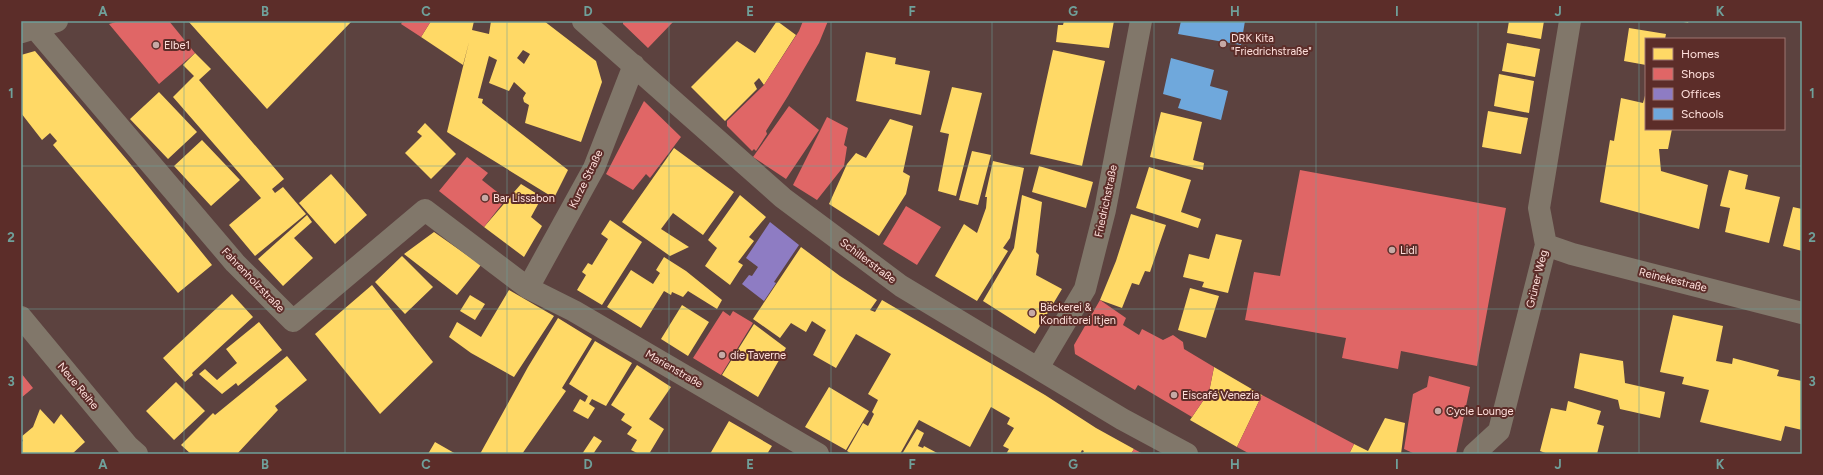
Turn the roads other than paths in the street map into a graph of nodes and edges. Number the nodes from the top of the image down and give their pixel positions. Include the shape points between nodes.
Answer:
1 (57, 21) edge
2 (583, 21) edge
3 (1141, 21) edge
4 (1570, 21) edge
5 (28, 30) edge
6 (634, 65) junction
7 (1546, 245) junction
8 (528, 288) junction
9 (1802, 313) edge
10 (21, 317) edge
11 (1038, 368) junction
12 (137, 454) edge
13 (818, 454) edge
14 (1187, 454) edge
15 (1474, 454) edge

1 - 5 street
2 - 6 street, Schillerstraße
3 - 11 street, Friedrichstraße via 1105,210 1085,288
4 - 7 street, Grüner Weg via 1539,208
5 - 8 street, Fahrenholzstraße via 235,263 293,321 425,210
6 - 8 street, Kurze Straße via 594,168
6 - 11 street, Schillerstraße via 783,198 901,286
7 - 9 street, Reinekestraße via 1572,254
7 - 15 street, Grüner Weg via 1499,431
8 - 13 street, Marienstraße via 574,311
10 - 12 street, Neue Reihe
11 - 14 street, Schillerstraße via 1122,419

